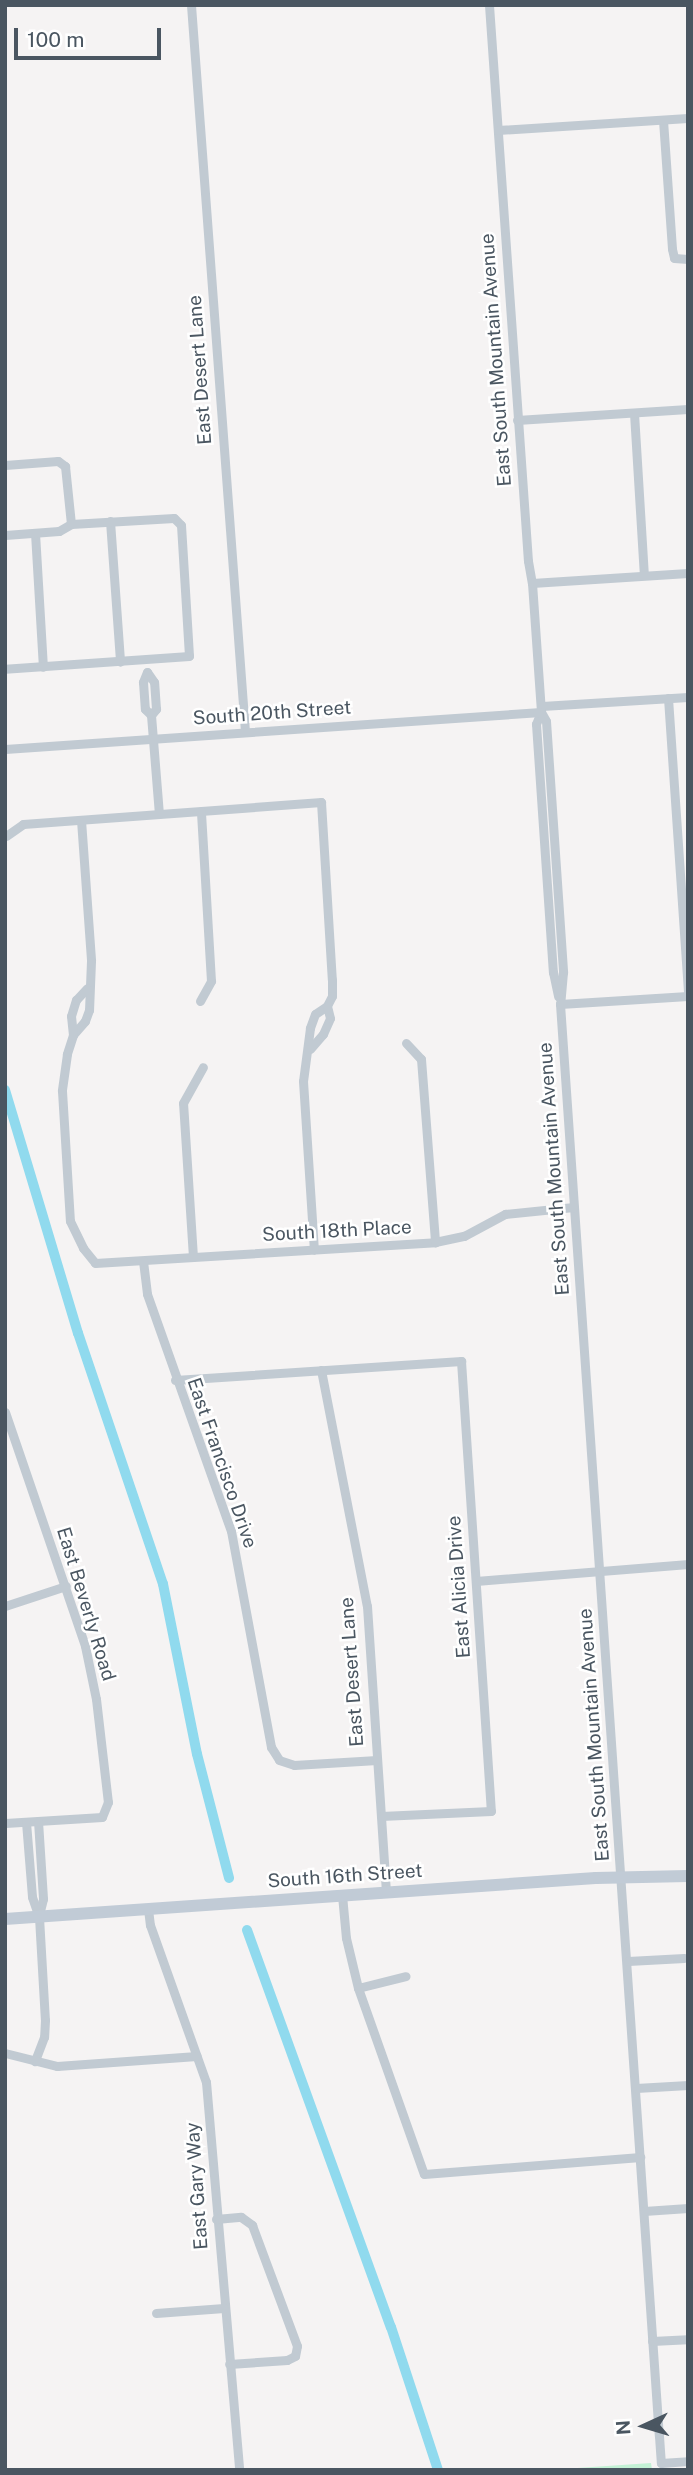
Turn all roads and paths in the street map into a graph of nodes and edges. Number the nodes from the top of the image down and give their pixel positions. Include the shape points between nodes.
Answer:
1 (191, 5) edge
2 (489, 5) edge
3 (688, 118) edge
4 (663, 120) junction
5 (498, 130) junction
6 (688, 259) edge
7 (688, 409) edge
8 (634, 413) junction
9 (517, 420) junction
10 (5, 465) edge
11 (110, 521) junction
12 (71, 524) junction
13 (35, 533) junction
14 (5, 535) edge
15 (688, 573) edge
16 (644, 575) junction
17 (532, 583) junction
18 (146, 660) junction
19 (121, 662) junction
20 (43, 667) junction
21 (5, 669) edge
22 (688, 697) edge
23 (668, 698) junction
24 (542, 709) junction
25 (245, 732) junction
26 (153, 738) junction
27 (5, 749) edge
28 (201, 811) junction
29 (159, 814) junction
30 (81, 820) junction
31 (6, 836) edge
32 (87, 988) junction
33 (688, 995) edge
34 (200, 1001) dead end
35 (560, 1004) junction
36 (327, 1006) junction
37 (73, 1035) junction
38 (406, 1043) dead end
39 (310, 1049) junction
40 (203, 1067) dead end
41 (574, 1207) junction
42 (435, 1242) junction
43 (313, 1250) junction
44 (193, 1257) junction
45 (144, 1261) junction
46 (321, 1370) junction
47 (176, 1380) junction
48 (5, 1412) edge
49 (688, 1564) edge
50 (601, 1572) junction
51 (476, 1581) junction
52 (66, 1586) junction
53 (5, 1606) edge
54 (377, 1760) junction
55 (381, 1816) junction
56 (38, 1821) junction
57 (26, 1822) junction
58 (5, 1823) edge
59 (688, 1876) edge
60 (622, 1878) junction
61 (386, 1891) junction
62 (342, 1895) junction
63 (148, 1909) junction
64 (39, 1917) junction
65 (5, 1919) edge
66 (684, 1958) dead end
67 (628, 1961) junction
68 (406, 1976) dead end
69 (358, 1988) junction
70 (5, 2053) edge
71 (197, 2056) junction
72 (35, 2061) junction
73 (688, 2085) edge
74 (636, 2088) junction
75 (640, 2157) junction
76 (688, 2208) edge
77 (644, 2211) junction
78 (216, 2219) junction
79 (224, 2308) junction
80 (156, 2313) dead end
81 (687, 2339) edge
82 (652, 2341) junction
83 (229, 2364) junction
84 (688, 2461) edge
85 (239, 2470) edge

1 - 25 street, East Desert Lane
2 - 5 street, East South Mountain Avenue
3 - 4 street
4 - 5 street
4 - 6 street via 674,258
5 - 9 street, East South Mountain Avenue
7 - 8 street
8 - 9 street
8 - 16 street
9 - 17 street, East South Mountain Avenue
10 - 12 street via 58,461 65,466
11 - 12 street
11 - 18 street via 174,518 181,525 189,656
11 - 19 street
12 - 13 street via 59,531
13 - 14 street
13 - 20 street
15 - 16 street
16 - 17 street
17 - 24 street, East South Mountain Avenue
18 - 19 street
18 - 26 street via 154,682
19 - 20 street
20 - 21 street
22 - 23 street, South 20th Street
23 - 24 street, South 20th Street
23 - 33 street
24 - 25 street, South 20th Street
24 - 35 street, East South Mountain Avenue via 536,724 553,972
25 - 26 street, South 20th Street
26 - 27 street, South 20th Street
26 - 29 street
28 - 29 street
28 - 34 street via 211,981
28 - 36 street via 321,802 332,980
29 - 30 street
30 - 31 street via 23,824
30 - 32 street via 90,961
32 - 37 street via 76,1000 71,1016
32 - 37 street via 89,1010
33 - 35 street
35 - 41 street, East South Mountain Avenue
36 - 39 street via 330,1018
36 - 39 street via 315,1014
37 - 45 street, South 18th Place via 62,1091 70,1221 95,1264
38 - 42 street via 421,1059
39 - 43 street via 303,1081
40 - 44 street via 183,1103
41 - 42 street, South 18th Place via 505,1214 464,1236
41 - 50 street, East South Mountain Avenue
42 - 43 street, South 18th Place
43 - 44 street, South 18th Place
44 - 45 street, South 18th Place
45 - 47 street, East Francisco Drive via 147,1294
46 - 47 street
46 - 51 street, East Alicia Drive via 461,1361
46 - 54 street, East Desert Lane via 367,1606
47 - 54 street, East Francisco Drive via 230,1531 271,1747 279,1760 295,1765
48 - 52 street, East Beverly Road
49 - 50 street
50 - 51 street
50 - 60 street, East South Mountain Avenue
51 - 55 street, East Alicia Drive via 491,1811
52 - 53 street
52 - 56 street, East Beverly Road via 96,1699 107,1811 102,1817
54 - 55 street, East Desert Lane
55 - 61 street, East Desert Lane
56 - 57 street
56 - 64 street via 43,1899
57 - 58 street
57 - 64 street via 32,1897
59 - 60 main road, South 16th Street
60 - 61 main road, South 16th Street
60 - 67 street, East South Mountain Avenue
61 - 62 main road, South 16th Street
62 - 63 main road, South 16th Street
62 - 69 street
63 - 64 main road, South 16th Street
63 - 71 street, East Gary Way
64 - 65 main road, South 16th Street
64 - 72 street via 45,2020
66 - 67 street
67 - 74 street, East South Mountain Avenue
68 - 69 street
69 - 75 street via 424,2174
70 - 72 street
71 - 72 street via 68,2066
71 - 78 street, East Gary Way via 208,2091
73 - 74 street
74 - 75 street, East South Mountain Avenue
75 - 77 street, East South Mountain Avenue
76 - 77 street
77 - 82 street, East South Mountain Avenue
78 - 79 street, East Gary Way
78 - 83 street via 241,2217 252,2224 297,2346 295,2356
79 - 80 street
79 - 83 street, East Gary Way
81 - 82 street
82 - 84 street, East South Mountain Avenue via 661,2463
83 - 85 street, East Gary Way

